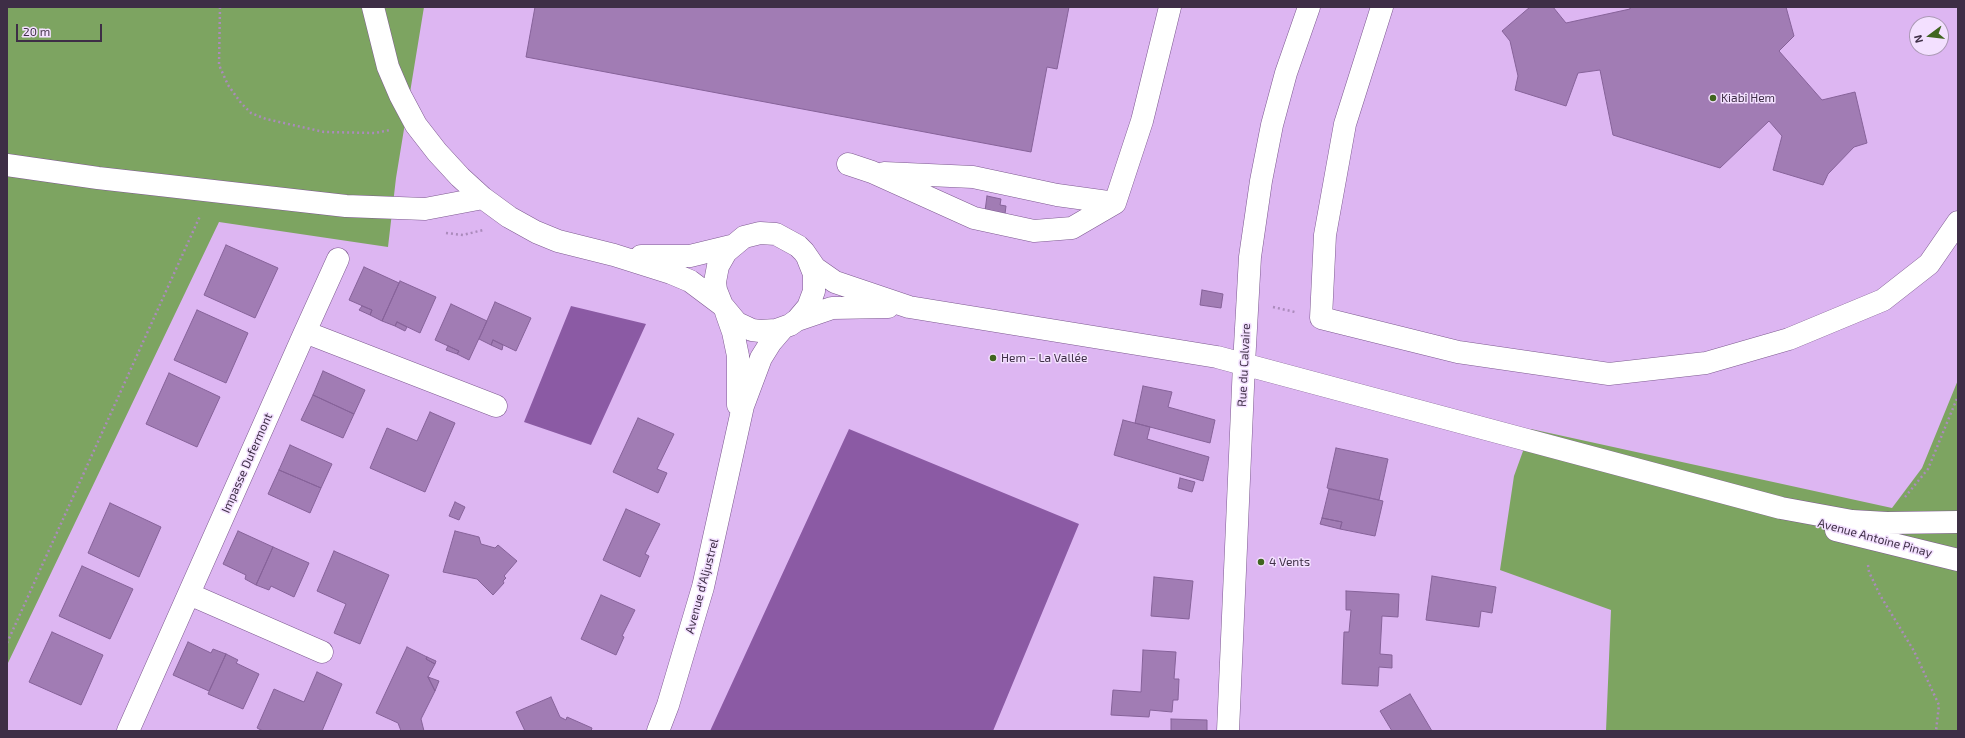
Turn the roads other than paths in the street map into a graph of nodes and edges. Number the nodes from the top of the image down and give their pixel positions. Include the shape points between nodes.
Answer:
1 (373, 7) edge
2 (1170, 7) edge
3 (1309, 7) edge
4 (1382, 7) edge
5 (848, 164) dead end
6 (7, 165) edge
7 (872, 172) junction
8 (483, 198) junction
9 (1114, 203) junction
10 (1958, 222) edge
11 (731, 246) junction
12 (614, 255) junction
13 (338, 259) dead end
14 (808, 259) junction
15 (909, 307) junction
16 (724, 309) junction
17 (790, 324) junction
18 (305, 332) junction
19 (1244, 364) junction
20 (496, 406) dead end
21 (735, 438) junction
22 (1781, 508) junction
23 (1958, 522) edge
24 (1958, 560) edge
25 (189, 594) junction
26 (322, 652) dead end
27 (128, 731) edge
28 (658, 731) edge
29 (1228, 731) edge

1 - 8 street via 388,67 416,125 460,177
2 - 9 street via 1142,121
3 - 19 street, Rue du Calvaire via 1286,73 1260,181 1250,257
4 - 10 street via 1346,124 1324,235 1321,318 1458,352 1609,374 1706,363 1789,339 1883,300 1928,264
5 - 7 street
6 - 8 street via 346,206 425,209
7 - 9 street via 973,177 1057,195
7 - 9 street via 974,218 1034,231 1072,228
8 - 12 street via 516,221 558,241
11 - 12 street via 690,256
11 - 14 street via 752,234 776,234 798,246
11 - 16 street via 721,259 716,274 716,290
12 - 16 street via 690,281
13 - 18 street, Impasse Dufermont
14 - 15 street via 815,268 835,282
14 - 17 street via 814,274 814,291 808,307
15 - 17 street via 832,308
15 - 19 street via 1160,347
16 - 17 street via 737,323 752,330 768,331
16 - 21 street, Avenue d'Aljustrel via 733,332 738,356 739,402
17 - 21 street, Avenue d'Aljustrel via 761,358 743,406
18 - 20 street
18 - 25 street, Impasse Dufermont
19 - 22 street
19 - 29 street, Rue du Calvaire
21 - 28 street, Avenue d'Aljustrel via 703,587 668,706
22 - 23 street, Avenue Antoine Pinay via 1852,521
22 - 24 street, Avenue Antoine Pinay via 1847,533
25 - 26 street
25 - 27 street, Impasse Dufermont

